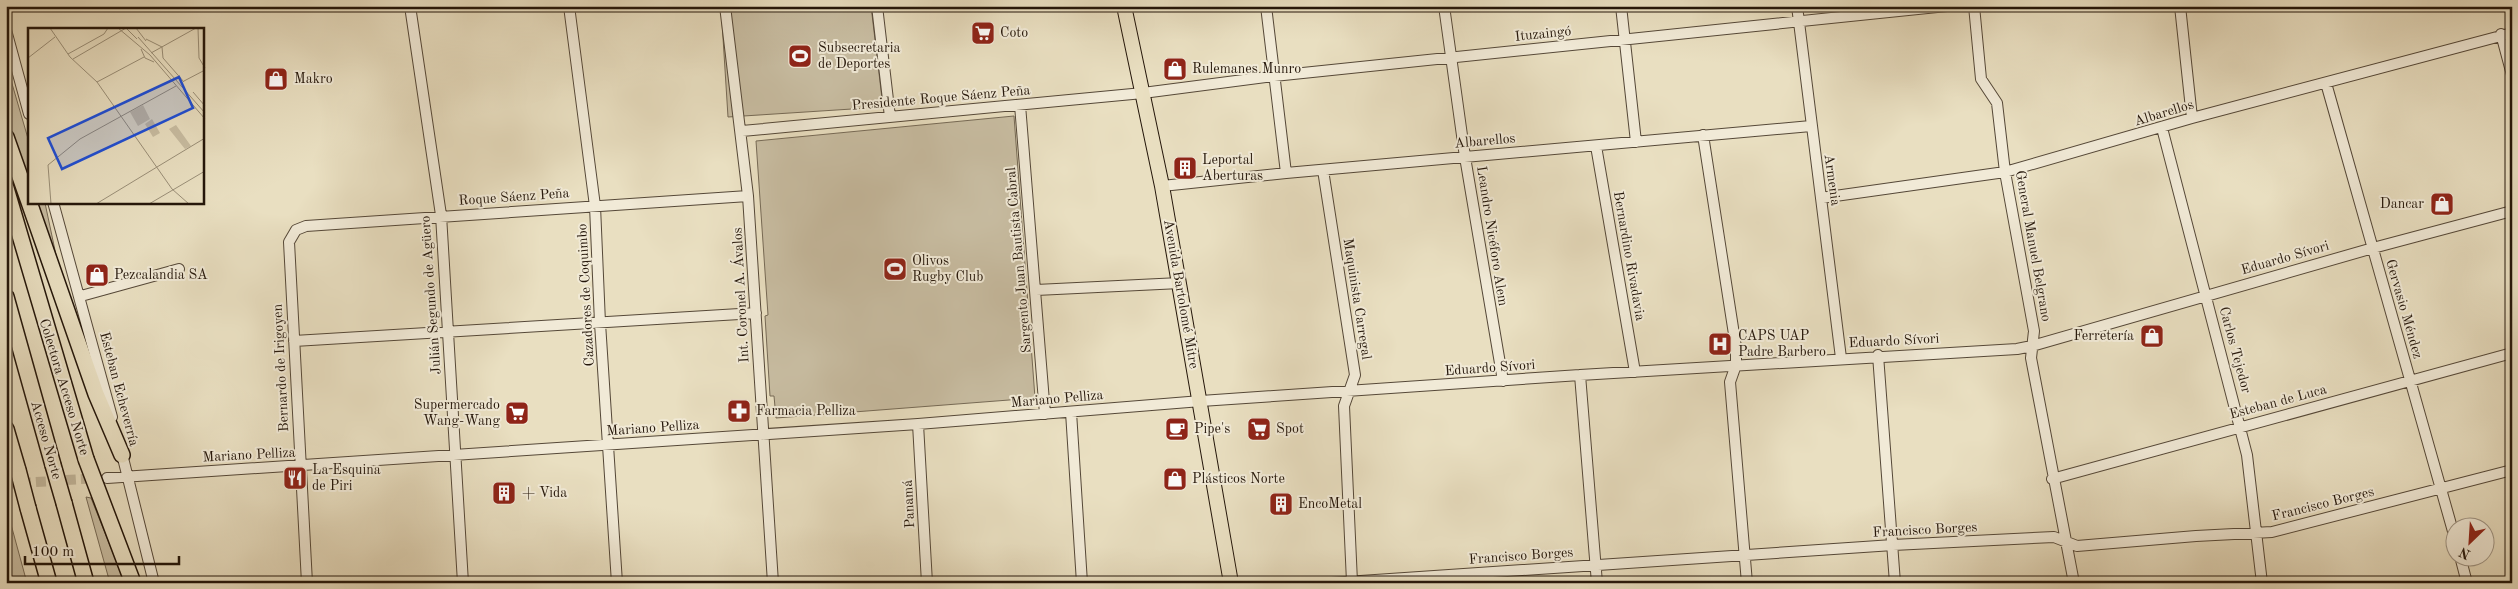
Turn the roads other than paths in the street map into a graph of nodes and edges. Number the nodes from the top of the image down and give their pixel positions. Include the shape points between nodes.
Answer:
1 (410, 6) edge
2 (569, 6) edge
3 (725, 6) edge
4 (877, 6) edge
5 (1124, 6) edge
6 (1266, 6) edge
7 (1444, 6) edge
8 (1621, 6) edge
9 (1797, 6) edge
10 (1947, 6) edge
11 (1974, 6) edge
12 (2180, 6) edge
13 (1799, 23) junction
14 (6, 30) edge
15 (2506, 34) edge
16 (1626, 39) junction
17 (1451, 58) junction
18 (2512, 75) edge
19 (1274, 76) junction
20 (2326, 83) junction
21 (1143, 92) junction
22 (1020, 105) junction
23 (28, 110) edge
24 (890, 117) junction
25 (2192, 118) junction
26 (1811, 126) junction
27 (2162, 128) junction
28 (742, 131) junction
29 (1703, 135) junction
30 (6, 137) edge
31 (1636, 142) junction
32 (1596, 146) junction
33 (1465, 157) junction
34 (1322, 170) junction
35 (2005, 172) junction
36 (1286, 173) junction
37 (1162, 186) junction
38 (6, 188) edge
39 (748, 196) junction
40 (1821, 198) junction
41 (28, 199) edge
42 (30, 204) edge
43 (54, 204) edge
44 (595, 206) junction
45 (2512, 211) edge
46 (441, 215) junction
47 (289, 242) joint
48 (2372, 248) junction
49 (179, 269) dead end
50 (1180, 283) junction
51 (1036, 290) junction
52 (2206, 295) junction
53 (80, 296) junction
54 (6, 297) edge
55 (756, 313) junction
56 (600, 323) junction
57 (448, 332) junction
58 (294, 341) junction
59 (2032, 346) junction
60 (2512, 353) edge
61 (1878, 355) junction
62 (1841, 358) junction
63 (1736, 365) junction
64 (1635, 372) junction
65 (1580, 375) junction
66 (1503, 381) junction
67 (2410, 382) junction
68 (1350, 392) junction
69 (1201, 401) junction
70 (1071, 412) junction
71 (1045, 414) junction
72 (918, 424) junction
73 (2241, 426) junction
74 (6, 429) edge
75 (763, 435) junction
76 (609, 444) junction
77 (454, 454) junction
78 (122, 456) junction
79 (299, 466) junction
80 (2512, 470) edge
81 (128, 476) junction
82 (107, 478) tunnel mouth
83 (2052, 479) junction
84 (2441, 489) junction
85 (2449, 516) edge
86 (2257, 533) junction
87 (2064, 541) junction
88 (1893, 545) junction
89 (1745, 555) junction
90 (1596, 565) junction
91 (2463, 566) edge
92 (1352, 582) edge
93 (49, 583) edge
94 (86, 583) edge
95 (133, 583) edge
96 (154, 583) edge
97 (307, 583) edge
98 (463, 583) edge
99 (617, 583) edge
100 (773, 583) edge
101 (927, 583) edge
102 (1082, 583) edge
103 (1231, 583) edge
104 (1331, 583) edge
105 (1597, 583) edge
106 (1747, 583) edge
107 (1895, 583) edge
108 (2074, 583) edge
109 (2262, 583) edge
110 (2467, 583) edge

1 - 46 street, Julián Segundo de Agüero
2 - 44 street, Cazadores de Coquimbo
3 - 28 street, Int. Coronel A. Ávalos
4 - 24 street
5 - 21 main road, Avenida Bartolomé Mitre
6 - 19 street
7 - 17 street, Leandro Nicéforo Alem
8 - 16 street
9 - 13 street, Armenia
10 - 13 street, Ituzaingó
11 - 35 street, General Manuel Belgrano via 1981,79 1997,102
12 - 25 street
13 - 16 street, Ituzaingó
13 - 26 street, Armenia
14 - 23 street
15 - 18 street
15 - 20 street, Albarellos
16 - 17 street, Ituzaingó
16 - 31 street
17 - 19 street, Ituzaingó
17 - 33 street, Leandro Nicéforo Alem
19 - 21 street, Ituzaingó
19 - 36 street
20 - 25 street, Albarellos
20 - 48 street, Gervasio Méndez
21 - 22 street, Presidente Roque Sáenz Peña
21 - 37 main road, Avenida Bartolomé Mitre
22 - 24 street, Presidente Roque Sáenz Peña
22 - 51 street, Sargento Juan Bautista Cabral
24 - 28 street, Presidente Roque Sáenz Peña
25 - 27 street, Albarellos
26 - 29 street, Albarellos
26 - 40 street, Armenia
27 - 35 street, Albarellos
27 - 52 street, Carlos Tejedor
28 - 39 street, Int. Coronel A. Ávalos
29 - 31 street, Albarellos
29 - 63 street via 1736,347
30 - 41 highway
31 - 32 street, Albarellos
32 - 33 street, Albarellos
32 - 64 street, Bernardino Rivadavia
33 - 34 street, Albarellos
33 - 66 street, Leandro Nicéforo Alem
34 - 36 street, Albarellos
34 - 68 street, Maquinista Carregal via 1356,375
35 - 40 street, Albarellos
35 - 59 street, General Manuel Belgrano via 2034,331
36 - 37 street, Albarellos
37 - 50 main road, Avenida Bartolomé Mitre
38 - 95 highway, Colectora Acceso Norte, bridge via 86,458
39 - 44 street, Roque Sáenz Peña
39 - 55 street, Int. Coronel A. Ávalos
40 - 62 street, Armenia
42 - 78 highway via 96,394
43 - 53 street, Esteban Echeverría
44 - 46 street, Roque Sáenz Peña
44 - 56 street, Cazadores de Coquimbo
45 - 48 street, Eduardo Sívori
46 - 47 street, Roque Sáenz Peña via 306,226 296,230
46 - 57 street, Julián Segundo de Agüero
47 - 58 street, Bernardo de Irigoyen
48 - 52 street, Eduardo Sívori
48 - 67 street, Gervasio Méndez
49 - 53 street
50 - 51 street
50 - 69 main road, Avenida Bartolomé Mitre
51 - 71 street, Sargento Juan Bautista Cabral
52 - 59 street, Eduardo Sívori
52 - 73 street, Carlos Tejedor
53 - 78 street, Esteban Echeverría
54 - 94 highway, Acceso Norte, bridge
55 - 56 street
55 - 75 street, Int. Coronel A. Ávalos
56 - 57 street
56 - 76 street, Cazadores de Coquimbo
57 - 58 street
57 - 77 street, Julián Segundo de Agüero
58 - 79 street, Bernardo de Irigoyen
59 - 61 street, Eduardo Sívori
59 - 83 street, General Manuel Belgrano via 2030,358
60 - 67 street, Esteban de Luca
61 - 62 street, Eduardo Sívori
61 - 88 street
62 - 63 street, Eduardo Sívori
63 - 64 street, Eduardo Sívori
63 - 89 street via 1730,382
64 - 65 street, Eduardo Sívori
65 - 66 street, Eduardo Sívori
65 - 90 street
66 - 68 street, Eduardo Sívori
67 - 73 street, Esteban de Luca
67 - 84 street, Gervasio Méndez
68 - 69 street, Eduardo Sívori
68 - 92 street, Maquinista Carregal via 1344,406
69 - 70 street, Mariano Pelliza
69 - 103 main road, Avenida Bartolomé Mitre
70 - 71 street, Mariano Pelliza
70 - 102 street
71 - 72 street, Mariano Pelliza
72 - 75 street, Mariano Pelliza
72 - 101 street, Panamá
73 - 83 street, Esteban de Luca
73 - 86 street, Carlos Tejedor
74 - 93 highway, bridge
75 - 76 street, Mariano Pelliza
75 - 100 street, Int. Coronel A. Ávalos
76 - 77 street, Mariano Pelliza
76 - 99 street, Cazadores de Coquimbo
77 - 79 street, Mariano Pelliza
77 - 98 street, Julián Segundo de Agüero
78 - 81 street, Esteban Echeverría
79 - 81 street, Mariano Pelliza
79 - 97 street, Bernardo de Irigoyen
80 - 84 street, Francisco Borges
81 - 82 street, Mariano Pelliza
81 - 96 street, Esteban Echeverría
83 - 87 street, General Manuel Belgrano
84 - 85 street, Gervasio Méndez
84 - 86 street, Francisco Borges via 2272,532
86 - 87 street, Francisco Borges via 2077,546
86 - 109 street, Carlos Tejedor
87 - 88 street, Francisco Borges via 2054,537
87 - 108 street, General Manuel Belgrano
88 - 89 street, Francisco Borges
88 - 107 street
89 - 90 street, Francisco Borges
89 - 106 street
90 - 92 street, Francisco Borges
90 - 105 street
91 - 110 street
92 - 104 street, Francisco Borges

